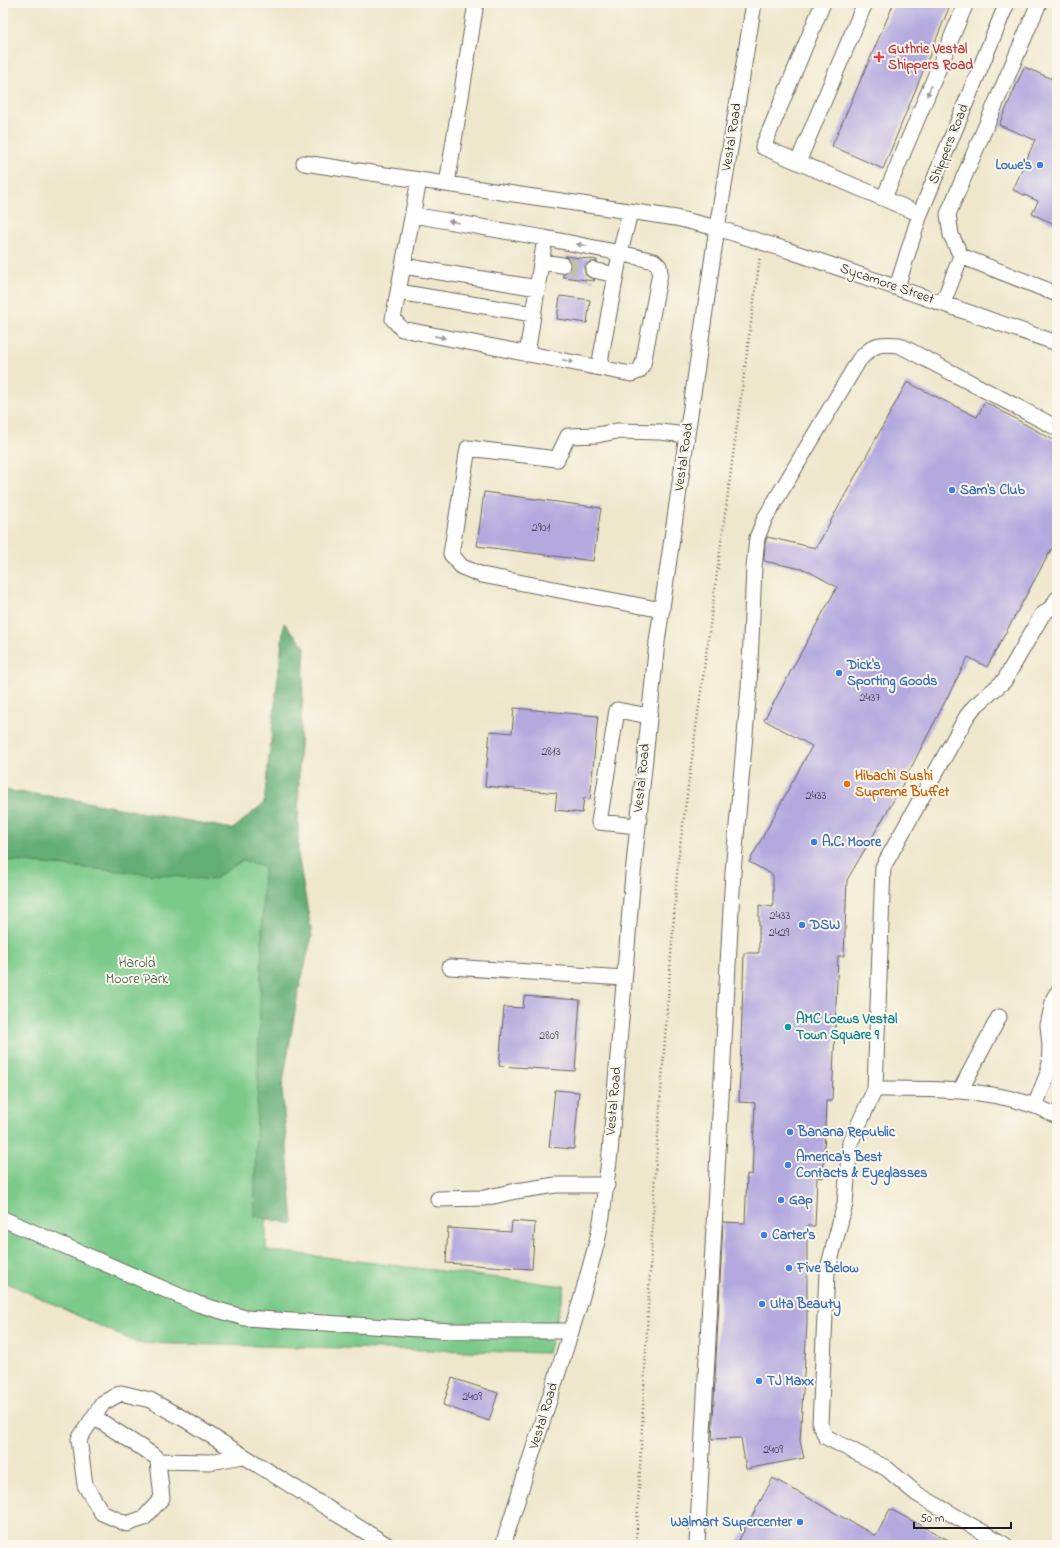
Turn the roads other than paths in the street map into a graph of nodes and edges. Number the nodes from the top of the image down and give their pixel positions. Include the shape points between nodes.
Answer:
1 (476, 3) edge
2 (754, 3) edge
3 (823, 3) edge
4 (865, 3) edge
5 (966, 3) edge
6 (1007, 3) edge
7 (1039, 3) edge
8 (798, 162) junction
9 (304, 163) dead end
10 (419, 180) junction
11 (447, 184) junction
12 (884, 198) junction
13 (630, 212) junction
14 (920, 214) junction
15 (412, 215) junction
16 (717, 228) junction
17 (546, 238) junction
18 (620, 254) junction
19 (961, 256) junction
20 (542, 262) junction
21 (562, 265) tunnel mouth
22 (403, 266) junction
23 (593, 270) tunnel mouth
24 (616, 275) junction
25 (897, 287) junction
26 (538, 288) junction
27 (398, 292) junction
28 (1057, 294) edge
29 (943, 303) junction
30 (533, 314) junction
31 (1057, 343) edge
32 (527, 354) junction
33 (599, 367) junction
34 (1057, 428) edge
35 (687, 435) junction
36 (1057, 599) edge
37 (662, 610) junction
38 (649, 716) junction
39 (637, 826) junction
40 (450, 967) dead end
41 (624, 978) junction
42 (1056, 1002) edge
43 (999, 1017) dead end
44 (1050, 1046) junction
45 (1057, 1067) edge
46 (875, 1089) junction
47 (960, 1091) junction
48 (1035, 1106) junction
49 (1057, 1116) edge
50 (607, 1186) junction
51 (438, 1199) dead end
52 (3, 1219) edge
53 (571, 1331) junction
54 (94, 1417) junction
55 (243, 1456) junction
56 (158, 1461) junction
57 (382, 1544) edge
58 (503, 1545) edge
59 (697, 1545) edge
60 (1005, 1545) edge

1 - 11 street
2 - 16 street, Vestal Road
3 - 8 street via 763,147
4 - 8 street
5 -> 12 street
6 - 14 street, Shippers Road
7 - 19 street via 948,214 951,235
8 - 12 street
9 - 10 street, Sycamore Street
10 - 11 street, Sycamore Street
10 - 15 street
11 - 13 street, Sycamore Street
12 - 14 street
13 - 16 street, Sycamore Street via 676,218
13 - 18 street
14 - 25 street, Shippers Road
17 -> 15 street
15 - 22 street
16 - 25 street, Sycamore Street
16 - 35 street, Vestal Road
18 -> 17 street
17 - 20 street
18 - 24 street
18 - 33 street via 654,261 659,266 643,364 638,371 631,374
19 - 28 street
19 - 29 street
20 - 21 street
20 - 26 street
22 - 26 street
22 - 27 street
23 - 24 street
24 - 33 street
25 - 29 street, Sycamore Street
26 - 30 street
27 - 30 street
27 -> 32 street via 393,318 402,329
29 - 31 street, Sycamore Street
30 - 32 street
32 -> 33 street
34 - 59 street via 899,345 882,343 869,348 859,360 765,518 757,538 749,688 732,872
35 - 37 street, Vestal Road
35 - 37 street via 617,431 568,436 558,460 468,448 451,554 462,567 482,575
36 - 46 street via 1042,615 1004,681 967,716 884,867
37 - 38 street, Vestal Road
38 - 39 street, Vestal Road
38 - 39 street via 617,710 599,822
39 - 41 street, Vestal Road
40 - 41 street
41 - 50 street, Vestal Road
42 - 44 street via 1048,1025
43 - 47 street
44 - 45 street
44 - 48 street via 1049,1070
46 - 47 street
46 - 60 street via 850,1143 845,1204 827,1272 820,1424 826,1437 886,1468 917,1494
47 - 48 street
48 - 49 street
50 - 51 street via 556,1185 484,1198
50 - 53 street, Vestal Road via 597,1242
52 - 53 street via 198,1304 245,1318 451,1331
53 - 58 street, Vestal Road
54 - 55 street via 103,1403 121,1393 150,1400 184,1418
54 - 56 street via 156,1457
54 - 56 street via 79,1439 85,1485 102,1513 127,1524 144,1518 162,1498
55 - 56 street via 210,1462
55 - 57 street

